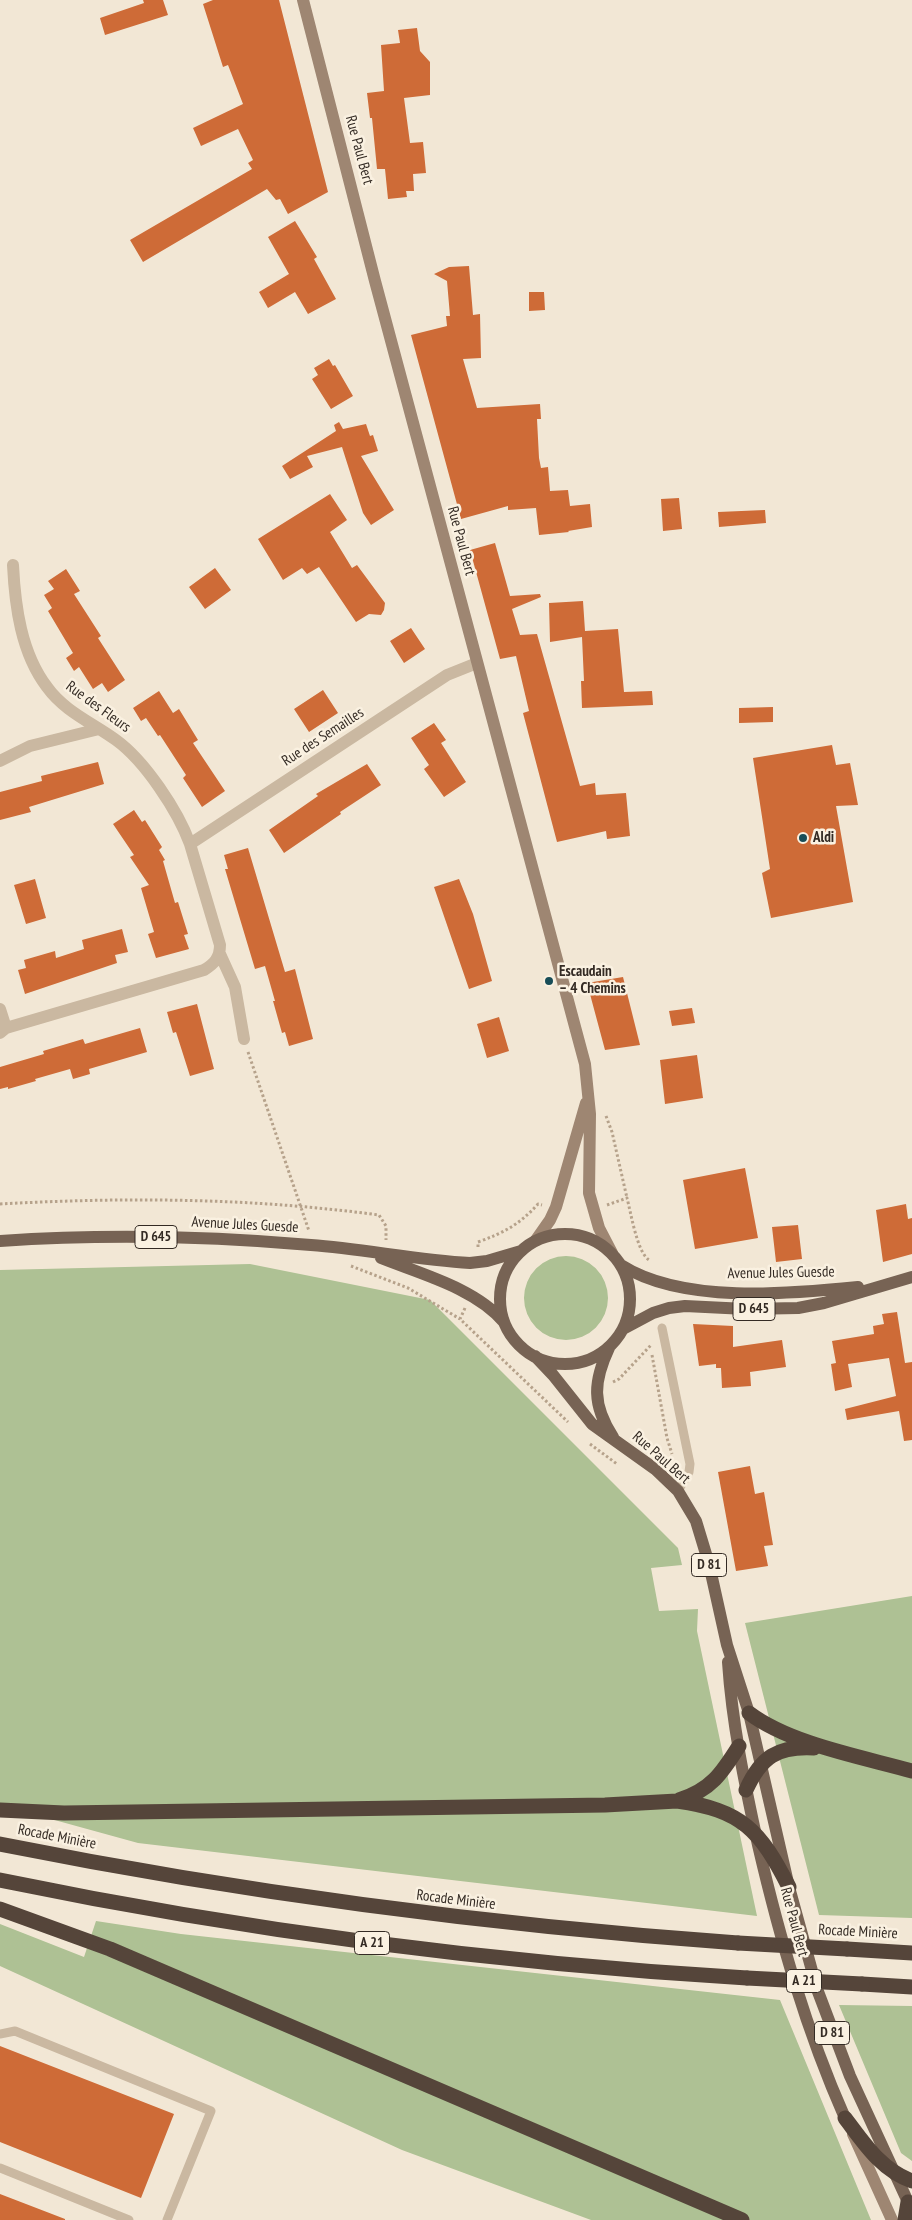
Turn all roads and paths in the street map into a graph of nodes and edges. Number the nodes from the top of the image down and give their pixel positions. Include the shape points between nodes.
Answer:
1 (303, 0) edge
2 (13, 564) dead end
3 (477, 664) junction
4 (98, 729) junction
5 (0, 761) edge
6 (190, 844) junction
7 (220, 954) junction
8 (0, 1009) edge
9 (3, 1031) edge
10 (244, 1040) joint
11 (589, 1090) junction
12 (605, 1114) dead end
13 (627, 1198) junction
14 (0, 1204) edge
15 (301, 1207) junction
16 (556, 1207) junction
17 (593, 1210) junction
18 (386, 1240) dead end
19 (536, 1240) junction
20 (0, 1241) edge
21 (313, 1245) junction
22 (521, 1251) junction
23 (367, 1252) junction
24 (612, 1253) junction
25 (478, 1262) junction
26 (347, 1264) dead end
27 (621, 1265) junction
28 (912, 1277) edge
29 (660, 1282) junction
30 (886, 1284) junction
31 (473, 1296) junction
32 (460, 1320) junction
33 (505, 1323) junction
34 (662, 1328) dead end
35 (623, 1329) junction
36 (609, 1347) junction
37 (535, 1356) junction
38 (596, 1389) junction
39 (566, 1393) junction
40 (615, 1439) junction
41 (675, 1460) dead end
42 (678, 1491) junction
43 (727, 1645) junction
44 (749, 1713) junction
45 (739, 1746) junction
46 (830, 1748) junction
47 (761, 1765) junction
48 (912, 1770) edge
49 (746, 1790) junction
50 (677, 1801) junction
51 (0, 1810) edge
52 (756, 1833) junction
53 (0, 1844) edge
54 (0, 1880) edge
55 (789, 1887) junction
56 (0, 1909) edge
57 (912, 1953) edge
58 (912, 1987) edge
59 (0, 2034) edge
60 (845, 2118) junction
61 (0, 2168) edge
62 (894, 2172) junction
63 (912, 2181) edge
64 (910, 2205) edge
65 (129, 2220) edge
66 (167, 2220) edge
67 (742, 2220) edge
68 (892, 2220) edge
69 (905, 2220) edge

1 - 3 street, Rue Paul Bert
2 - 4 street, Rue des Fleurs via 20,624 34,666 62,704
3 - 6 street, Rue des Semailles via 447,675
3 - 11 street, Rue Paul Bert via 585,1064
4 - 5 street via 30,746
4 - 6 street, Rue des Fleurs via 140,761
6 - 7 street via 218,937
7 - 9 street via 204,970
7 - 10 street via 235,988
8 - 9 street
10 - 15 path
11 - 16 street, Rue Paul Bert
11 - 17 street, Rue Paul Bert via 588,1185
12 - 13 path
13 - 17 path
13 - 29 path via 644,1257 660,1267
14 - 15 path via 136,1199
15 - 18 path via 379,1215 386,1226
15 - 21 path
16 - 19 street, Rue Paul Bert
16 - 25 path via 538,1204 524,1220 478,1242
17 - 24 street, Rue Paul Bert
19 - 22 main road
19 - 24 main road via 573,1234 594,1240
20 - 21 main road, Avenue Jules Guesde / D 645 via 59,1237 165,1237
21 - 23 main road, Avenue Jules Guesde / D 645
22 - 25 main road, Avenue Jules Guesde / D 645
22 - 33 main road via 503,1281 500,1302
23 - 25 main road, Avenue Jules Guesde / D 645
23 - 31 main road, Avenue Jules Guesde / D 645
24 - 27 main road
26 - 32 path via 408,1288
27 - 29 main road, Avenue Jules Guesde / D 645 via 641,1277
27 - 35 main road via 628,1278 631,1301
28 - 30 main road, Avenue Jules Guesde / D 645
29 - 30 main road, Avenue Jules Guesde / D 645 via 700,1289 766,1293
30 - 35 main road, Avenue Jules Guesde / D 645 via 798,1308 675,1307 653,1313
31 - 32 path
31 - 33 main road, Avenue Jules Guesde / D 645
32 - 39 path via 546,1400
33 - 37 main road via 517,1342
34 - 42 lane via 690,1464
35 - 36 main road
36 - 37 main road via 577,1363 556,1363
36 - 38 main road, Rue Paul Bert / D 81
37 - 39 main road, Rue Paul Bert / D 81
38 - 40 main road, Rue Paul Bert / D 81 via 603,1419
38 - 41 path via 619,1379 651,1345 667,1438
39 - 40 main road, Rue Paul Bert / D 81 via 592,1424
40 - 42 main road, Rue Paul Bert / D 81
42 - 43 main road, Rue Paul Bert / D 81 via 692,1512 701,1535
43 - 44 main road, Rue Paul Bert / D 81
43 - 45 main road, Rue Paul Bert / D 81
44 - 46 highway via 786,1734
44 - 47 main road, Rue Paul Bert / D 81
45 - 49 main road, Rue Paul Bert / D 81
45 - 50 highway via 714,1782 693,1796
46 - 47 highway via 786,1750 770,1756
46 - 48 highway
47 - 49 highway
47 - 55 main road, Rue Paul Bert / D 81
49 - 52 main road, Rue Paul Bert / D 81
50 - 51 highway via 605,1805 64,1813
50 - 52 highway via 725,1812
52 - 55 highway
52 - 60 main road, Rue Paul Bert / D 81 via 793,1983
53 - 57 highway, Rocade Minière / A 21, bridge via 174,1876 400,1911 553,1928
54 - 58 highway, A 21, bridge via 210,1919 412,1948 601,1968
55 - 62 main road, Rue Paul Bert / D 81 via 826,2018
56 - 67 highway via 110,1949
59 - 66 lane via 15,2030 211,2111
60 - 62 highway via 875,2156
60 - 68 street, Rue Paul Bert / D 81
61 - 65 lane
62 - 63 highway
62 - 64 main road, Rue Paul Bert / D 81
64 - 69 highway

